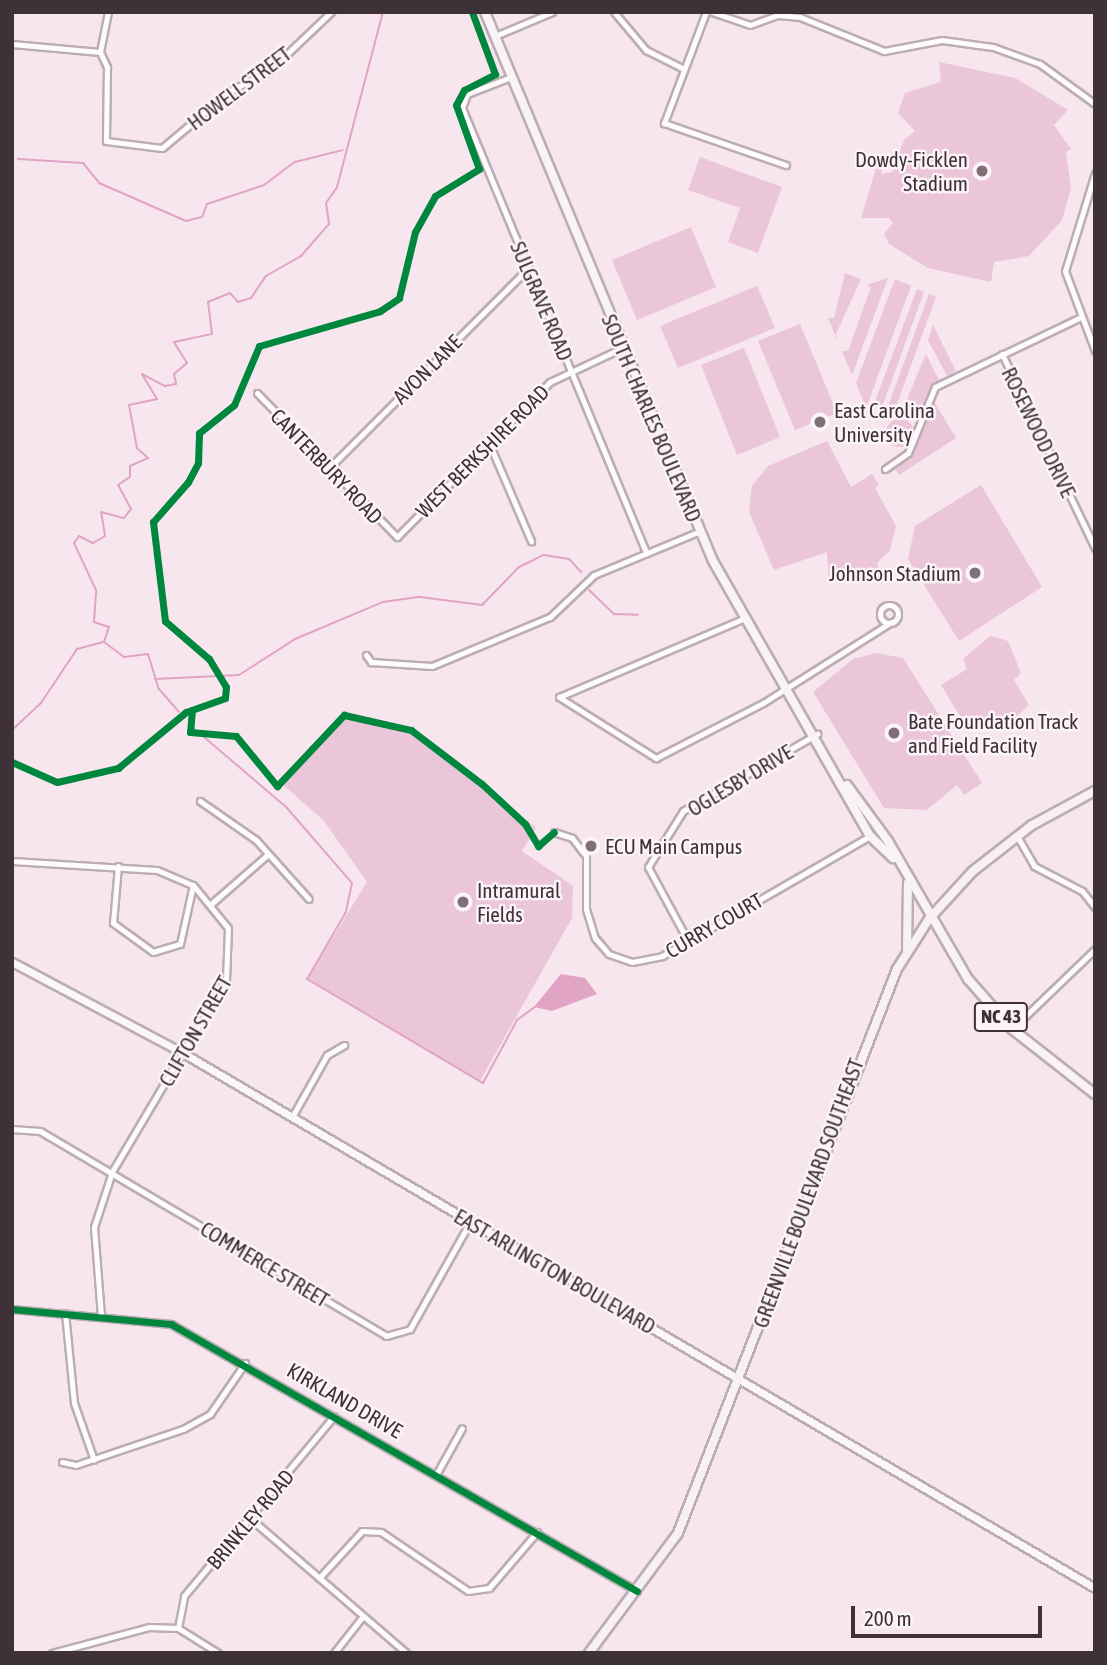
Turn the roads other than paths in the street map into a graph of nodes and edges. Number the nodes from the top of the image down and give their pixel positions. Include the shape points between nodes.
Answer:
1 (108, 12) edge
2 (331, 12) edge
3 (485, 12) edge
4 (552, 12) edge
5 (614, 12) edge
6 (706, 12) edge
7 (712, 12) edge
8 (495, 36) junction
9 (12, 44) edge
10 (100, 52) junction
11 (684, 69) junction
12 (511, 77) junction
13 (1095, 104) edge
14 (786, 165) dead end
15 (1095, 173) edge
16 (528, 268) junction
17 (1079, 318) junction
18 (622, 348) junction
19 (1095, 351) edge
20 (1002, 354) junction
21 (570, 369) junction
22 (257, 393) dead end
23 (489, 443) junction
24 (885, 469) dead end
25 (327, 470) junction
26 (700, 531) junction
27 (397, 537) joint
28 (531, 541) dead end
29 (1095, 548) edge
30 (646, 553) junction
31 (880, 616) junction
32 (745, 618) junction
33 (891, 622) junction
34 (874, 631) junction
35 (366, 655) dead end
36 (788, 688) junction
37 (817, 734) junction
38 (844, 783) junction
39 (1095, 791) edge
40 (200, 801) dead end
41 (554, 832) dead end
42 (870, 836) junction
43 (1016, 836) junction
44 (267, 855) junction
45 (892, 858) junction
46 (12, 861) edge
47 (118, 866) junction
48 (908, 883) junction
49 (193, 885) junction
50 (309, 899) dead end
51 (211, 904) junction
52 (1095, 906) edge
53 (929, 919) junction
54 (688, 941) junction
55 (1095, 949) edge
56 (907, 952) junction
57 (12, 962) edge
58 (1012, 1029) junction
59 (344, 1045) dead end
60 (183, 1053) junction
61 (1095, 1094) edge
62 (292, 1117) junction
63 (12, 1129) edge
64 (112, 1172) junction
65 (470, 1222) junction
66 (12, 1309) edge
67 (65, 1313) junction
68 (101, 1315) junction
69 (245, 1363) junction
70 (739, 1378) junction
71 (334, 1416) junction
72 (462, 1429) dead end
73 (94, 1460) junction
74 (62, 1462) dead end
75 (437, 1473) junction
76 (251, 1520) junction
77 (537, 1532) junction
78 (320, 1577) junction
79 (1095, 1588) edge
80 (637, 1591) junction
81 (363, 1616) junction
82 (178, 1628) junction
83 (52, 1653) edge
84 (218, 1653) edge
85 (334, 1653) edge
86 (406, 1653) edge
87 (589, 1653) edge

1 - 10 street, HOWELL STREET
2 - 10 street, HOWELL STREET via 269,71 230,91 162,148 106,141 107,67
3 - 8 main road, SOUTH CHARLES BOULEVARD
4 - 8 street
5 - 11 street via 646,50
6 - 11 street
7 - 13 street via 750,25 778,15 800,17 884,51 942,40 993,47 1040,64
8 - 12 main road, SOUTH CHARLES BOULEVARD
9 - 10 street via 88,46
11 - 14 street via 664,123
12 - 16 street, SULGRAVE ROAD via 467,94 462,107
12 - 18 main road, SOUTH CHARLES BOULEVARD
15 - 17 street via 1065,260
16 - 21 street, SULGRAVE ROAD
16 - 25 street, AVON LANE
17 - 19 street
17 - 20 street
18 - 21 street
18 - 26 main road, SOUTH CHARLES BOULEVARD
20 - 24 street via 935,387 908,453
20 - 29 street, ROSEWOOD DRIVE
21 - 23 street, WEST BERKSHIRE ROAD
21 - 30 street, SULGRAVE ROAD
22 - 25 street, CANTERBURY ROAD
23 - 27 street, WEST BERKSHIRE ROAD
23 - 28 street
25 - 27 street, CANTERBURY ROAD
26 - 30 street
26 - 32 main road, SOUTH CHARLES BOULEVARD
30 - 35 street via 588,580 560,612 432,666 371,662
31 - 33 street
31 - 33 street via 883,607 893,606 898,614
31 - 34 street
32 - 36 main road, SOUTH CHARLES BOULEVARD
32 - 36 street via 559,696 656,758
33 - 34 street
34 - 36 street
36 - 37 main road, SOUTH CHARLES BOULEVARD
37 - 38 main road, SOUTH CHARLES BOULEVARD
37 - 54 street, OGLESBY DRIVE via 683,811 648,867
38 - 42 main road, SOUTH CHARLES BOULEVARD
38 - 45 main road, SOUTH CHARLES BOULEVARD via 861,798
39 - 43 highway, GREENVILLE BOULEVARD SOUTHEAST
40 - 44 street
41 - 54 street, CURRY COURT via 572,838 586,856 588,920 609,954 651,961
42 - 45 main road, SOUTH CHARLES BOULEVARD
42 - 54 street, CURRY COURT
43 - 52 street via 1034,866 1082,891
43 - 53 highway, GREENVILLE BOULEVARD SOUTHEAST
44 - 50 street
44 - 51 street
45 - 48 main road, SOUTH CHARLES BOULEVARD
46 - 47 street, CLIFTON STREET
47 - 49 street, CLIFTON STREET via 157,870
47 - 49 street via 113,923 153,952 180,944
48 - 53 main road, SOUTH CHARLES BOULEVARD
48 - 56 highway
49 - 51 street, CLIFTON STREET
51 - 60 street, CLIFTON STREET via 228,928 231,966
53 - 56 highway, GREENVILLE BOULEVARD SOUTHEAST
53 - 58 main road, SOUTH CHARLES BOULEVARD / NC 43 via 968,979
55 - 58 street
56 - 70 highway, GREENVILLE BOULEVARD SOUTHEAST via 871,1025
57 - 60 main road, EAST ARLINGTON BOULEVARD
58 - 61 main road, SOUTH CHARLES BOULEVARD / NC 43
59 - 62 street via 327,1055
60 - 62 main road, EAST ARLINGTON BOULEVARD
60 - 64 street, CLIFTON STREET
62 - 65 main road, EAST ARLINGTON BOULEVARD
63 - 64 street, COMMERCE STREET via 40,1131
64 - 65 street, COMMERCE STREET via 386,1336 410,1329
64 - 68 street, CLIFTON STREET via 94,1227
65 - 70 main road, EAST ARLINGTON BOULEVARD
66 - 67 street, KIRKLAND DRIVE
67 - 68 street, KIRKLAND DRIVE
67 - 73 street via 74,1403
68 - 69 street, KIRKLAND DRIVE via 171,1324
69 - 71 street, KIRKLAND DRIVE
69 - 73 street via 210,1414
70 - 79 main road, EAST ARLINGTON BOULEVARD
70 - 80 highway, GREENVILLE BOULEVARD SOUTHEAST via 678,1533
71 - 75 street, KIRKLAND DRIVE
71 - 76 street, BRINKLEY ROAD
72 - 75 street
73 - 74 street
75 - 77 street, KIRKLAND DRIVE
76 - 78 street
76 - 82 street, BRINKLEY ROAD via 184,1596
77 - 78 street via 489,1588 468,1591 381,1532 362,1531
77 - 80 street, KIRKLAND DRIVE
78 - 81 street
80 - 87 highway, GREENVILLE BOULEVARD SOUTHEAST
81 - 85 street
81 - 86 street
82 - 83 street via 149,1627
82 - 84 street

